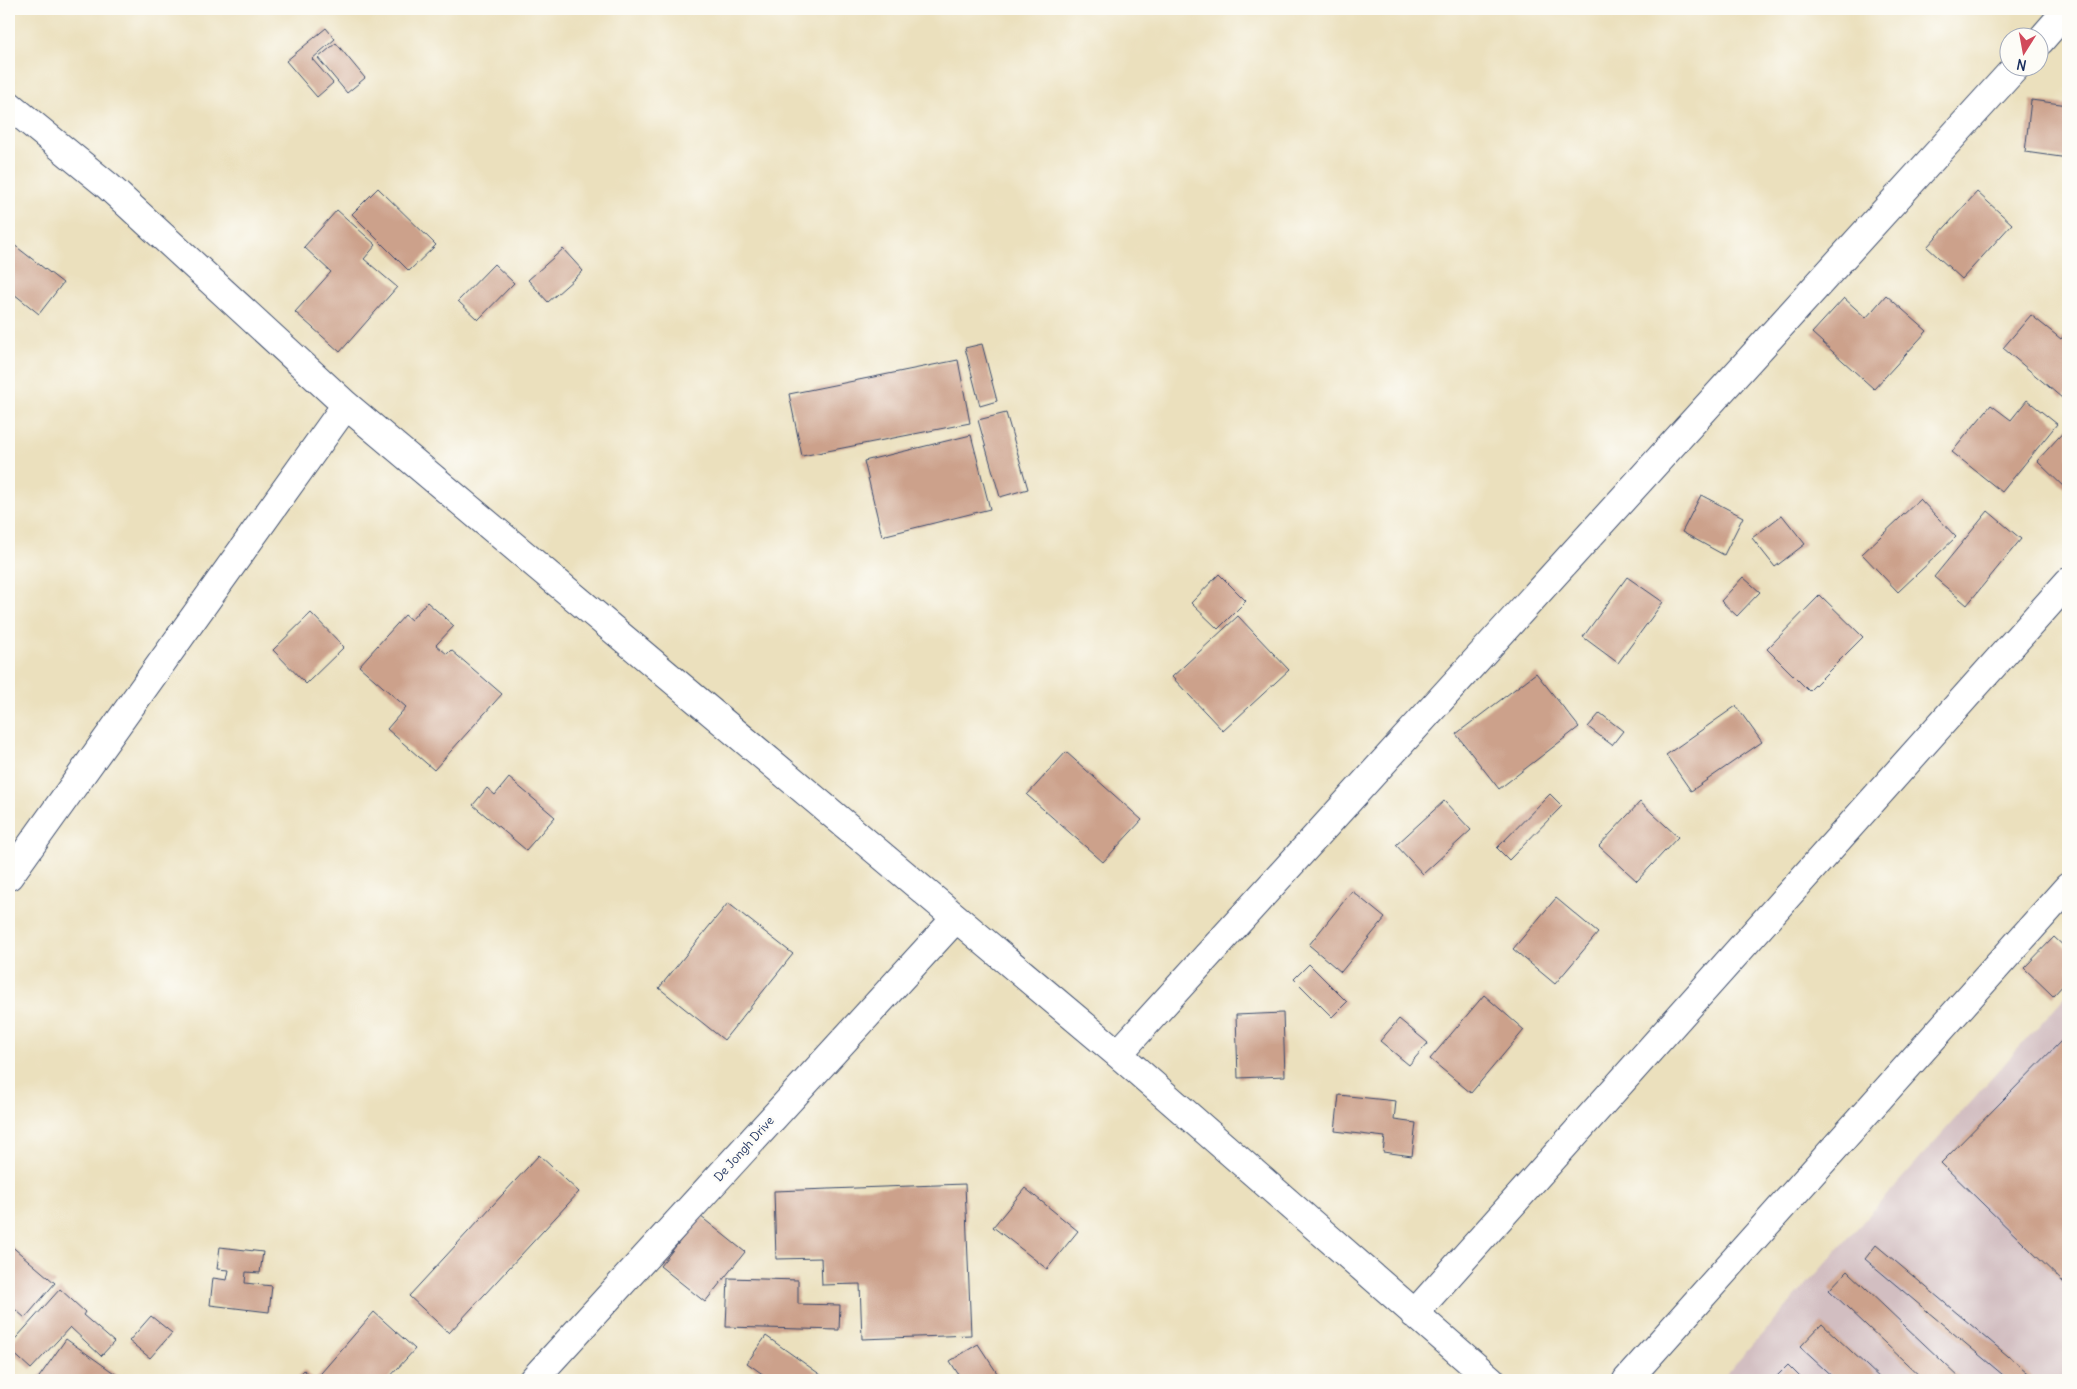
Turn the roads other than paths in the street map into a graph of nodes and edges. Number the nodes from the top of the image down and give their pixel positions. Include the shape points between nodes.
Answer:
1 (2068, 9) edge
2 (2050, 30) edge
3 (2006, 78) edge
4 (9, 105) edge
5 (346, 404) junction
6 (2068, 582) edge
7 (9, 876) edge
8 (2068, 887) edge
9 (956, 918) junction
10 (1118, 1054) junction
11 (1414, 1314) junction
12 (533, 1380) edge
13 (1491, 1380) edge
14 (1627, 1380) edge

1 - 2 street
3 - 10 street
4 - 5 street via 108,186
5 - 7 street
5 - 9 street
6 - 11 street
8 - 14 street
9 - 10 street
9 - 12 street, De Jongh Drive
10 - 11 street
11 - 13 street

